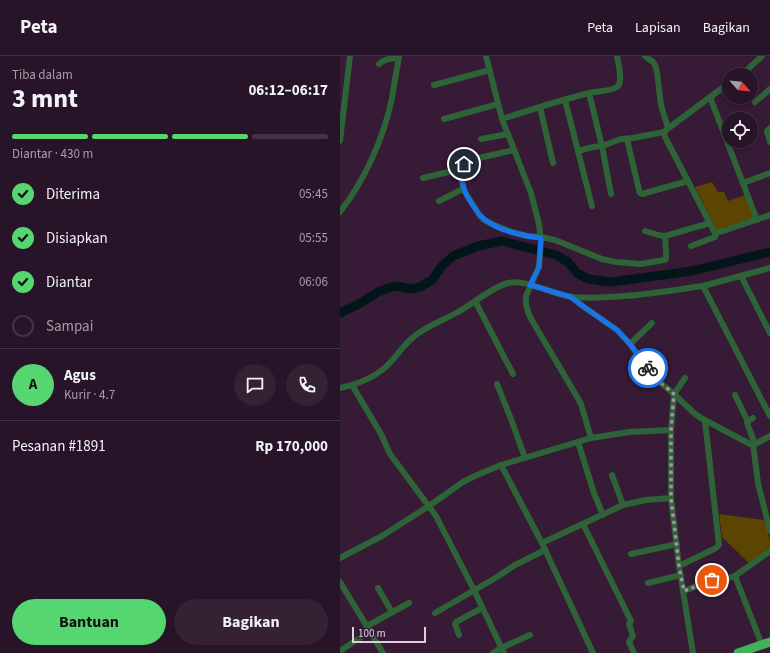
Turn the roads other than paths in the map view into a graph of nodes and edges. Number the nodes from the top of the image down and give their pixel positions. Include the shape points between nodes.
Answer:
1 (350, 56) edge
2 (486, 56) edge
3 (617, 56) edge
4 (645, 56) edge
5 (762, 56) edge
6 (399, 57) edge
7 (379, 64) dead end
8 (749, 68) edge
9 (490, 70) junction
10 (434, 85) dead end
11 (722, 88) edge
12 (770, 89) edge
13 (589, 94) junction
14 (710, 97) junction
15 (758, 99) edge
16 (565, 100) junction
17 (498, 104) junction
18 (540, 107) junction
19 (444, 119) dead end
20 (502, 119) junction
21 (770, 128) edge
22 (666, 130) junction
23 (508, 134) junction
24 (627, 138) junction
25 (481, 139) dead end
26 (340, 141) edge
27 (770, 142) edge
28 (602, 146) junction
29 (514, 150) junction
30 (578, 150) junction
31 (554, 163) dead end
32 (461, 169) junction
33 (770, 173) edge
34 (424, 178) dead end
35 (688, 181) junction
36 (743, 183) junction
37 (463, 189) junction
38 (611, 194) dead end
39 (439, 201) dead end
40 (592, 206) dead end
41 (340, 212) edge
42 (770, 215) edge
43 (757, 220) junction
44 (710, 223) junction
45 (645, 231) dead end
46 (715, 233) junction
47 (665, 236) junction
48 (541, 239) junction
49 (691, 246) dead end
50 (770, 268) edge
51 (741, 276) junction
52 (530, 285) junction
53 (703, 286) junction
54 (571, 297) junction
55 (475, 301) junction
56 (652, 323) dead end
57 (770, 333) edge
58 (630, 344) junction
59 (513, 374) dead end
60 (685, 378) dead end
61 (352, 384) junction
62 (497, 384) dead end
63 (340, 388) edge
64 (674, 394) junction
65 (735, 395) dead end
66 (770, 416) edge
67 (705, 421) junction
68 (671, 430) junction
69 (770, 436) edge
70 (591, 438) junction
71 (578, 442) junction
72 (754, 444) junction
73 (524, 458) junction
74 (501, 465) junction
75 (612, 475) dead end
76 (671, 498) junction
77 (623, 505) junction
78 (429, 506) junction
79 (603, 515) junction
80 (583, 524) junction
81 (770, 531) edge
82 (677, 544) junction
83 (543, 546) junction
84 (770, 551) edge
85 (631, 554) dead end
86 (340, 558) edge
87 (679, 566) junction
88 (681, 575) junction
89 (735, 576) junction
90 (340, 582) edge
91 (648, 583) dead end
92 (378, 588) dead end
93 (474, 590) junction
94 (684, 591) junction
95 (409, 602) dead end
96 (482, 608) junction
97 (392, 612) junction
98 (435, 613) dead end
99 (368, 628) junction
100 (459, 635) dead end
101 (530, 635) dead end
102 (767, 645) edge
103 (340, 650) edge
104 (502, 651) edge
105 (383, 653) edge
106 (493, 653) edge
107 (593, 653) edge
108 (634, 653) edge
109 (692, 653) edge
110 (738, 653) edge
111 (755, 653) edge

1 - 26 street
2 - 9 street
3 - 13 street via 621,81 617,87
4 - 22 street via 653,62 656,72
5 - 8 street
6 - 7 street
6 - 41 street via 379,140 364,173
9 - 10 street
9 - 17 street
11 - 14 street
12 - 15 street
13 - 16 street
13 - 28 street
14 - 22 street
14 - 36 street
16 - 18 street
16 - 30 street
17 - 19 street
17 - 20 street
18 - 20 street
18 - 31 street
20 - 23 street
21 - 27 street via 767,131
22 - 24 street
22 - 35 street via 666,141
23 - 25 street
23 - 29 street
24 - 28 street
24 - 35 street via 640,193
28 - 30 street
28 - 38 street
29 - 32 street via 466,161
29 - 48 street via 531,193
30 - 40 street
32 - 34 street
32 - 37 street
33 - 36 street
35 - 44 street
36 - 43 street
37 - 39 street
37 - 48 street via 484,220 512,232
42 - 43 street
43 - 46 street
44 - 46 street
44 - 47 street
45 - 47 street
46 - 49 street via 715,237
47 - 48 street via 665,259 641,264 602,259 555,240
48 - 52 street via 539,267
50 - 51 street
51 - 53 street
51 - 57 street
52 - 54 street
52 - 55 street via 507,283
52 - 70 street via 526,296 528,313 576,395
53 - 54 street via 634,296
53 - 66 street
54 - 58 street via 622,334
55 - 59 street
55 - 61 street via 410,339 381,371
56 - 58 street
58 - 64 street via 662,384
60 - 64 street
61 - 63 street
61 - 78 street via 390,454
62 - 73 street
64 - 67 street
64 - 68 street
65 - 72 street via 750,420 748,424
67 - 72 street via 744,442
67 - 87 street via 719,545
68 - 70 street via 629,432
68 - 76 street
69 - 72 street
70 - 71 street
71 - 73 street
71 - 79 street
72 - 81 street via 758,483
73 - 74 street
74 - 78 street via 463,482
74 - 83 street
75 - 77 street
76 - 77 street
76 - 82 street
77 - 79 street
78 - 86 street via 382,536
78 - 93 street
79 - 80 street
80 - 83 street
80 - 108 street via 631,620 629,624 633,636 629,642
82 - 85 street
82 - 87 street
83 - 93 street
83 - 107 street
84 - 89 street
87 - 88 street
88 - 91 street
88 - 94 street
89 - 94 street via 709,581
89 - 102 street
90 - 99 street
92 - 97 street
93 - 96 street
93 - 98 street
94 - 109 street
95 - 97 street
96 - 100 street via 456,622 455,627
96 - 104 street
97 - 99 street
99 - 103 street
99 - 105 street
101 - 104 street
102 - 110 highway
102 - 111 highway
104 - 106 street

